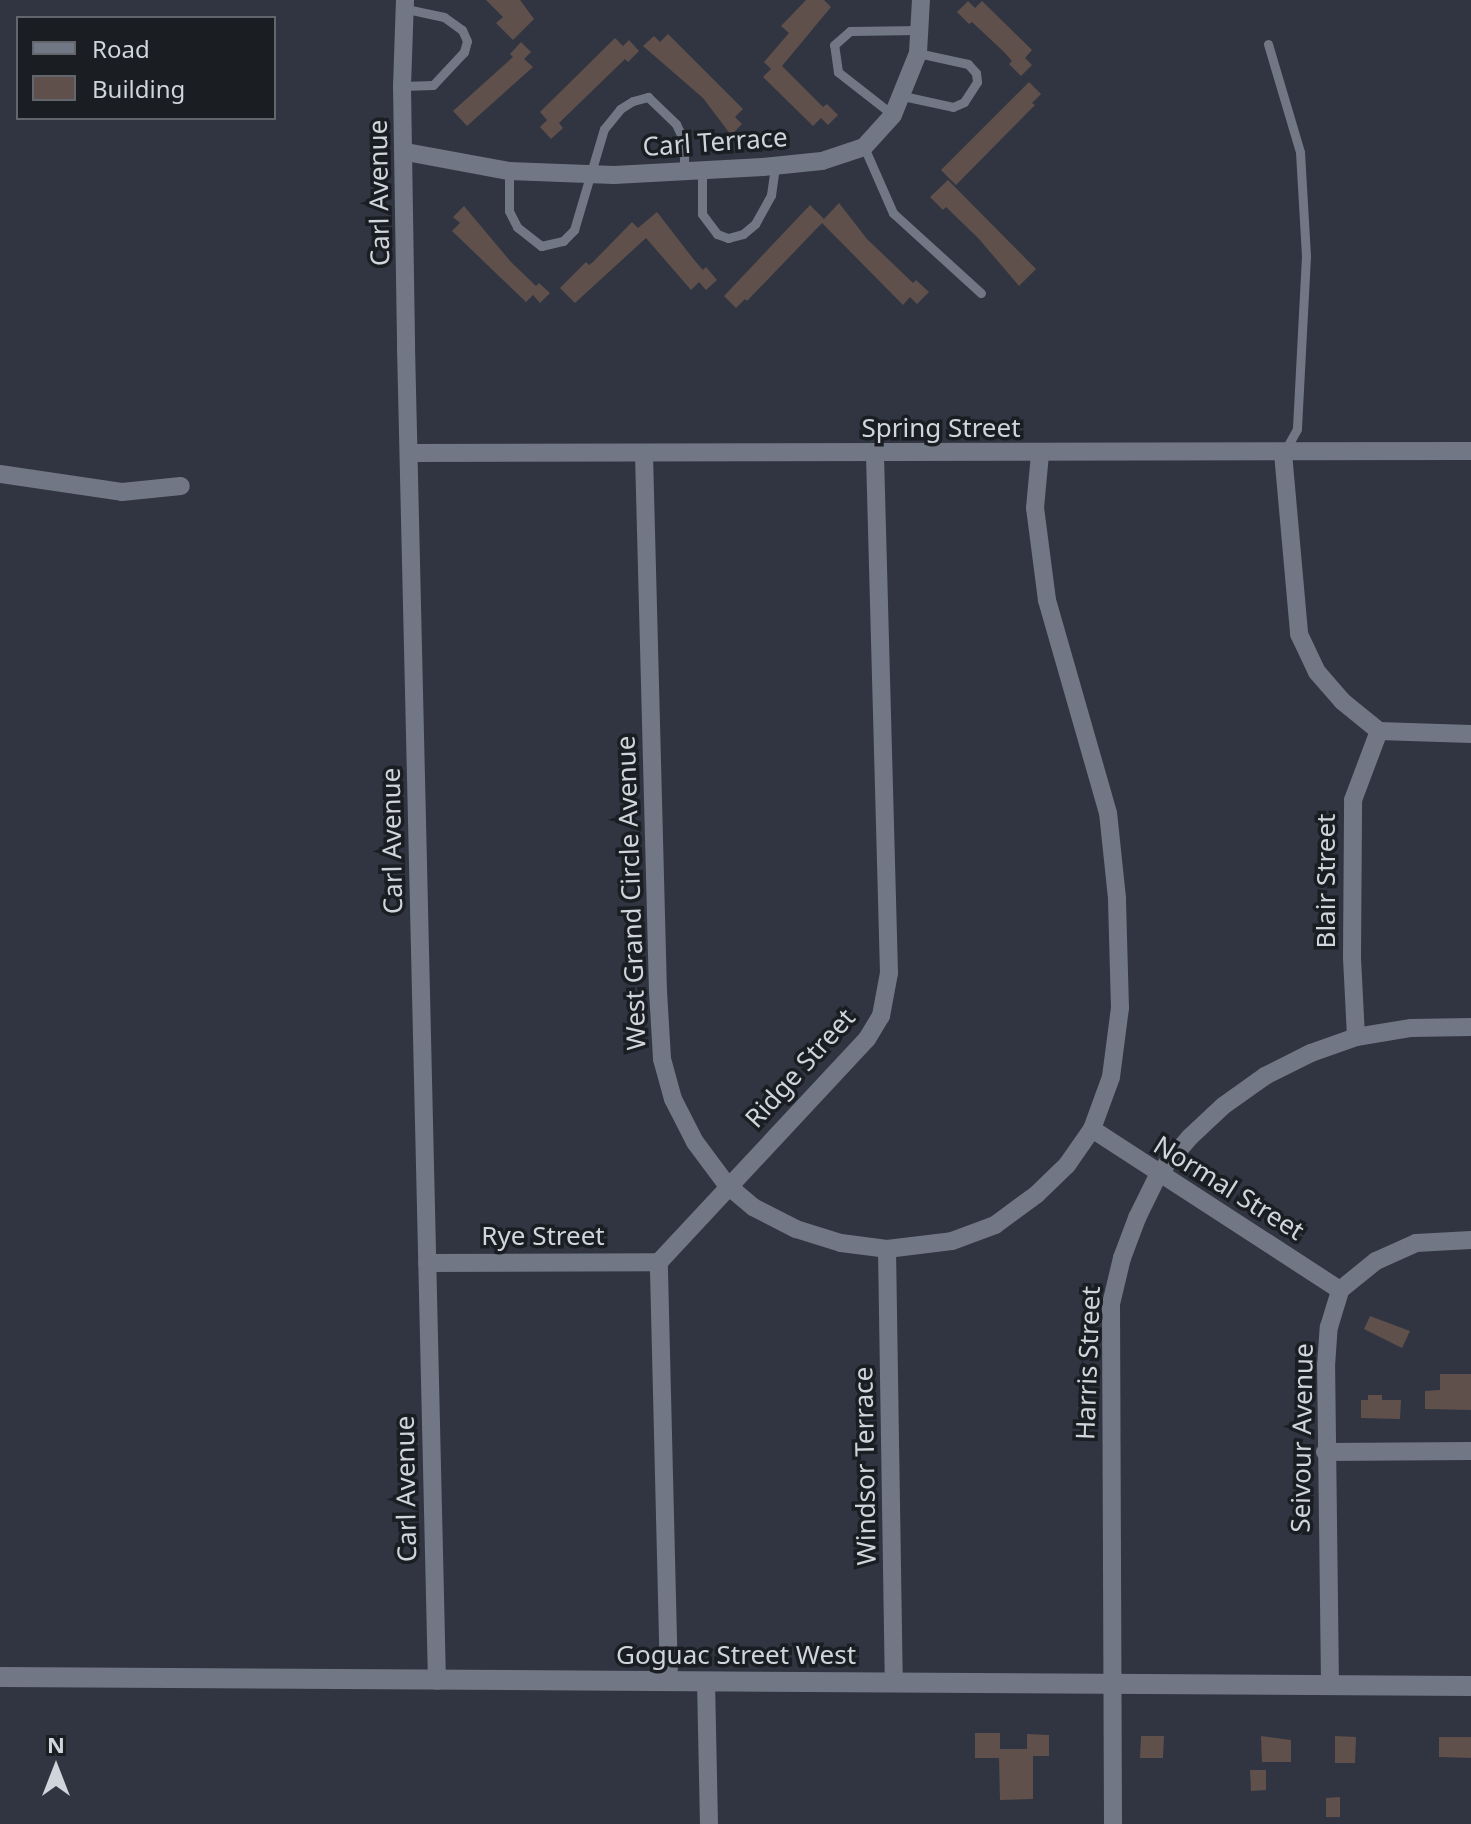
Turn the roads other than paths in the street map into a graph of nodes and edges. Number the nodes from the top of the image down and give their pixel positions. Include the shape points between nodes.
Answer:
1 (921, 0) edge
2 (405, 4) edge
3 (919, 30) junction
4 (1268, 44) dead end
5 (918, 53) junction
6 (402, 86) junction
7 (903, 96) junction
8 (893, 115) junction
9 (864, 147) junction
10 (406, 152) junction
11 (775, 166) junction
12 (509, 171) junction
13 (693, 171) junction
14 (591, 174) junction
15 (981, 293) dead end
16 (1471, 451) edge
17 (410, 453) junction
18 (1283, 453) junction
19 (644, 454) junction
20 (875, 454) junction
21 (1040, 454) junction
22 (0, 474) edge
23 (181, 486) dead end
24 (1379, 731) junction
25 (1471, 734) edge
26 (1471, 1027) edge
27 (1356, 1037) junction
28 (1092, 1129) junction
29 (1159, 1173) junction
30 (727, 1185) junction
31 (1471, 1240) edge
32 (887, 1249) junction
33 (659, 1262) junction
34 (427, 1263) junction
35 (1340, 1290) junction
36 (1471, 1451) edge
37 (1325, 1452) junction
38 (0, 1677) edge
39 (669, 1680) junction
40 (437, 1681) junction
41 (706, 1681) junction
42 (894, 1682) junction
43 (1112, 1683) junction
44 (1330, 1685) junction
45 (1471, 1686) edge
46 (709, 1824) edge
47 (1113, 1824) edge

1 - 3 street, Carl Terrace
2 - 6 street, Carl Avenue
2 - 6 lane via 444,17 462,30 467,41 464,52 433,85
3 - 5 street, Carl Terrace
3 - 8 lane via 850,31 834,45 838,72
4 - 18 lane via 1300,152 1306,256 1297,429
5 - 7 street, Carl Terrace
5 - 7 lane via 968,64 977,82 964,102 953,107
6 - 10 street, Carl Avenue
7 - 8 street, Carl Terrace
8 - 9 street, Carl Terrace
9 - 11 street, Carl Terrace via 822,161
9 - 15 lane via 893,213
10 - 12 street, Carl Terrace
10 - 17 street, Carl Avenue
11 - 13 street, Carl Terrace
11 - 13 lane via 771,195 755,224 728,238 717,234 702,214
12 - 14 street, Carl Terrace
12 - 14 lane via 509,211 517,227 541,246 563,241 574,230
13 - 14 street, Carl Terrace
13 - 14 lane via 684,141 663,109 648,97 620,109 604,129
16 - 18 street, Spring Street
17 - 19 street, Spring Street
17 - 34 street, Carl Avenue
18 - 21 street, Spring Street
18 - 24 street via 1299,634 1317,672
19 - 20 street, Spring Street
19 - 30 street, West Grand Circle Avenue via 662,1059 673,1099 695,1142
20 - 21 street, Spring Street
20 - 30 street, Ridge Street via 889,973 881,1016 867,1039
21 - 28 street, West Grand Circle Avenue via 1035,508 1043,575 1108,813 1117,898 1120,1008 1111,1077
22 - 23 street via 122,492
24 - 25 street
24 - 27 street, Blair Street via 1353,800
26 - 27 street, Harris Street via 1411,1028
27 - 29 street, Harris Street via 1265,1076 1223,1106
28 - 29 street, Normal Street
28 - 32 street, West Grand Circle Avenue via 1067,1165 995,1225 952,1241
29 - 35 street, Normal Street
29 - 43 street, Harris Street via 1122,1258 1111,1304
30 - 32 street, West Grand Circle Avenue via 753,1207 796,1229 841,1243
30 - 33 street, Ridge Street
31 - 35 street via 1416,1243 1376,1261
32 - 42 street, Windsor Terrace
33 - 34 street, Rye Street
33 - 39 street
34 - 40 street, Carl Avenue
35 - 37 street, Seivour Avenue via 1328,1340
36 - 37 street
37 - 44 street, Seivour Avenue
38 - 40 street, Goguac Street West
39 - 40 street, Goguac Street West
39 - 41 street, Goguac Street West
41 - 42 street, Goguac Street West
41 - 46 street
42 - 43 street, Goguac Street West
43 - 44 street, Goguac Street West
43 - 47 street, Harris Street
44 - 45 street, Goguac Street West

